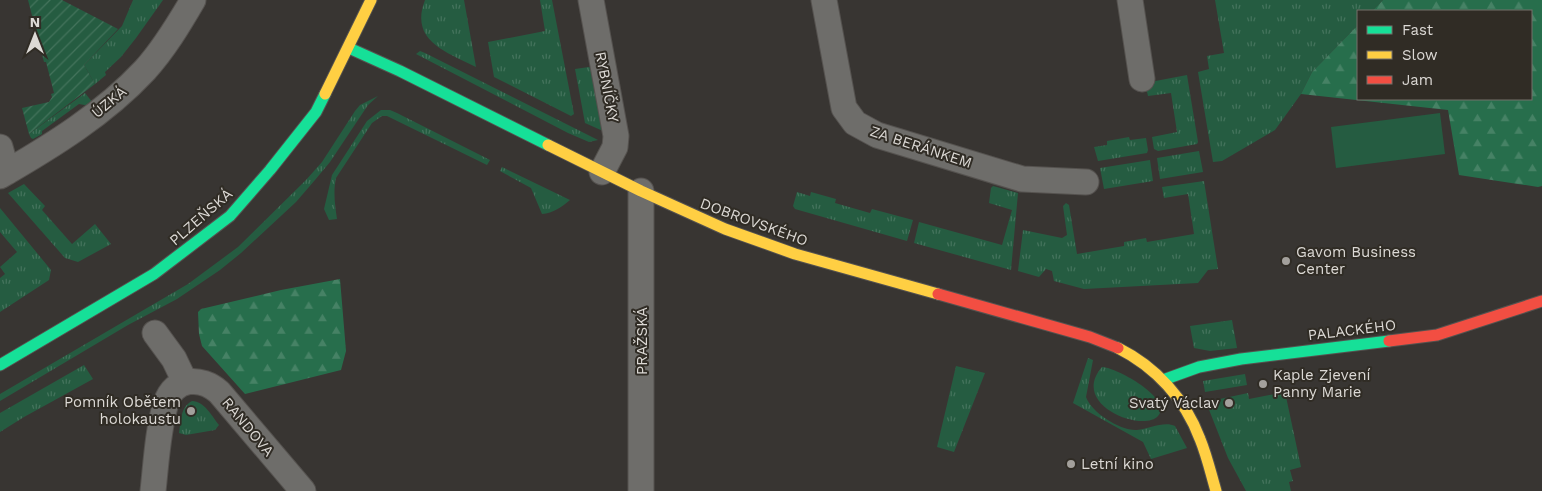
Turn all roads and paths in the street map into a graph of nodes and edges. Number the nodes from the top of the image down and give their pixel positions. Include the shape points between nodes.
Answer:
1 (193, 0) edge
2 (371, 0) edge
3 (591, 0) edge
4 (824, 0) edge
5 (1130, 0) edge
6 (349, 48) junction
7 (1142, 79) dead end
8 (0, 148) edge
9 (602, 172) junction
10 (3, 174) edge
11 (1086, 182) dead end
12 (641, 191) junction
13 (1542, 301) edge
14 (155, 333) dead end
15 (0, 365) edge
16 (1163, 380) junction
17 (185, 382) junction
18 (153, 491) edge
19 (302, 491) edge
20 (641, 491) edge
21 (1216, 491) edge

1 - 10 street, ÚZKÁ via 157,55 123,92 61,139
2 - 6 main road, PLZEŇSKÁ
3 - 9 street, RYBNÍČKY via 616,136 615,147
4 - 11 street, ZA BERÁNKEM via 844,108 854,123 877,135 1022,179
5 - 7 street
6 - 9 main road, DOBROVSKÉHO
6 - 15 main road, PLZEŇSKÁ via 316,112 230,216 154,274
8 - 10 street
9 - 12 main road, DOBROVSKÉHO
12 - 16 main road, DOBROVSKÉHO via 724,229 795,254 1111,345 1143,363
12 - 20 street, PRAŽSKÁ
13 - 16 main road, PALACKÉHO via 1438,335 1241,359 1199,367
14 - 17 street via 174,359
16 - 21 main road, DOBROVSKÉHO via 1189,413
17 - 18 street via 176,387 166,402
17 - 19 street, RANDOVA via 203,382 219,392

